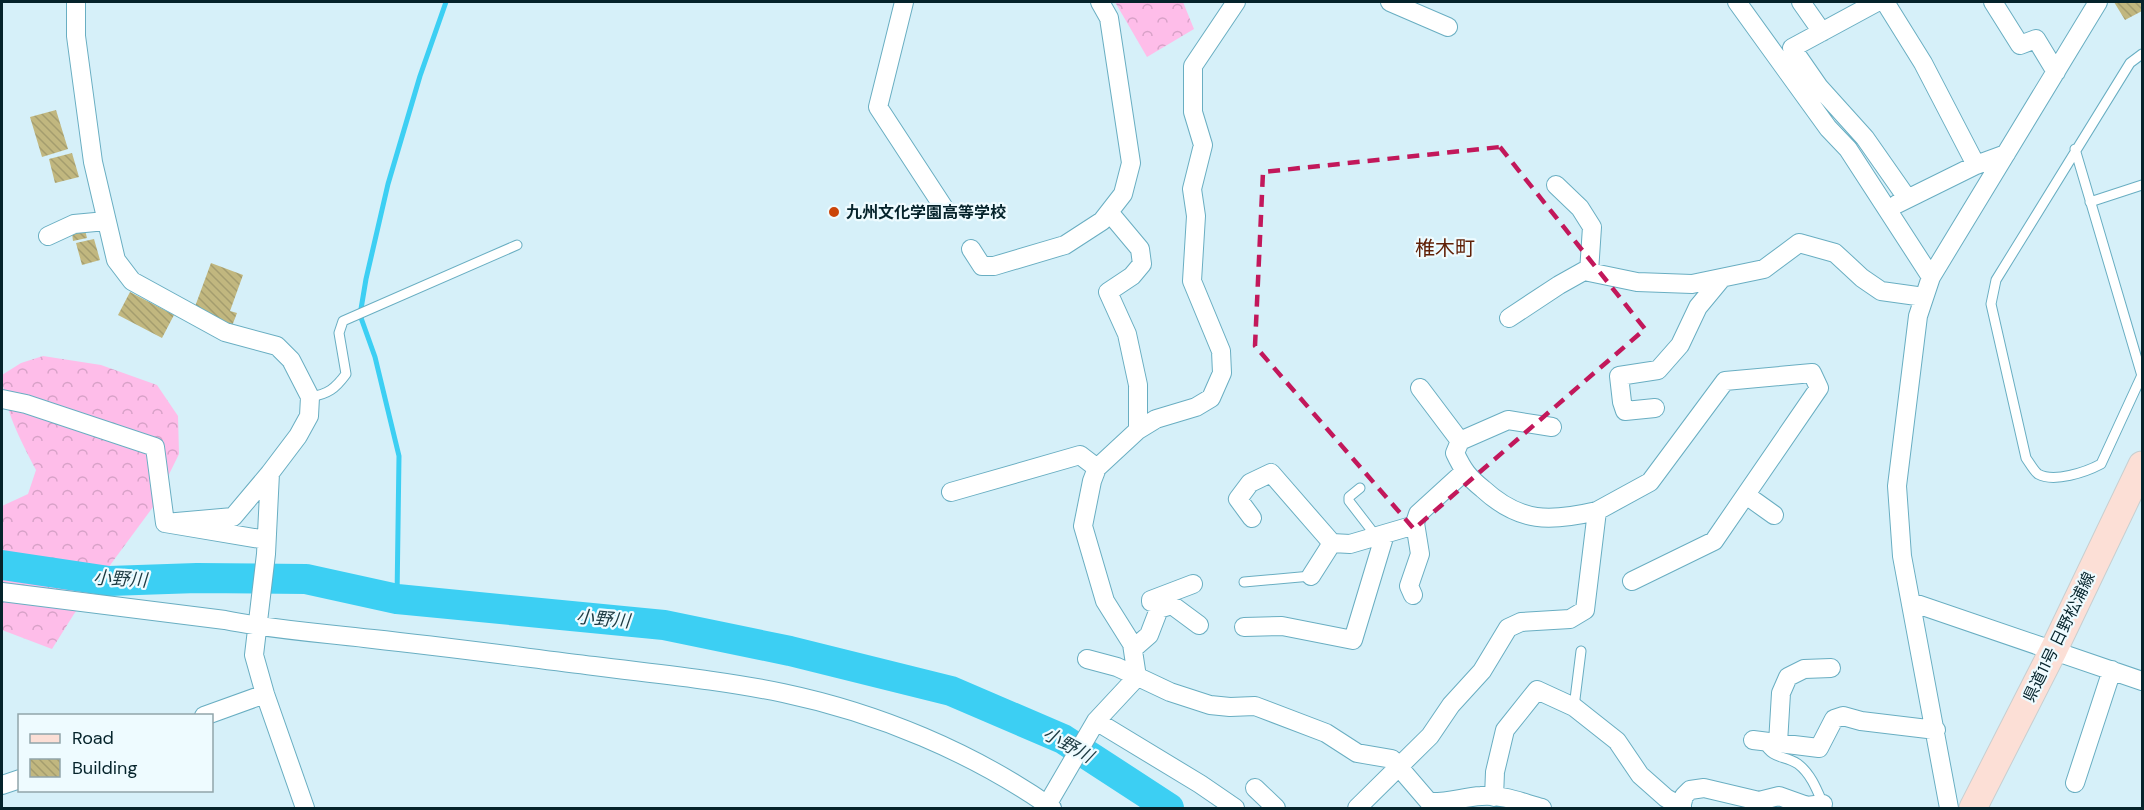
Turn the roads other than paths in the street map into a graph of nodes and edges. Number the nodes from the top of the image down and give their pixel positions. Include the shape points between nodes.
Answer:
1 (76, 2) edge
2 (904, 2) edge
3 (1100, 2) edge
4 (1236, 2) edge
5 (1390, 2) edge
6 (1737, 2) edge
7 (1802, 2) edge
8 (1877, 2) edge
9 (1885, 2) edge
10 (1993, 2) edge
11 (2095, 3) edge
12 (1448, 27) dead end
13 (1822, 32) junction
14 (2142, 54) edge
15 (2056, 72) junction
16 (2075, 149) junction
17 (2006, 154) junction
18 (1976, 165) junction
19 (1557, 185) dead end
20 (2142, 185) edge
21 (1906, 198) junction
22 (2090, 202) junction
23 (1888, 210) junction
24 (946, 211) dead end
25 (1109, 212) junction
26 (106, 221) junction
27 (48, 236) dead end
28 (517, 245) dead end
29 (971, 249) dead end
30 (1589, 272) junction
31 (1931, 277) junction
32 (1722, 278) junction
33 (1924, 297) junction
34 (1509, 318) dead end
35 (2142, 375) edge
36 (1420, 388) dead end
37 (310, 398) junction
38 (2, 399) edge
39 (1655, 408) dead end
40 (1552, 427) dead end
41 (1138, 430) junction
42 (1460, 441) junction
43 (2142, 465) edge
44 (1097, 468) junction
45 (1464, 472) junction
46 (270, 473) junction
47 (1360, 489) dead end
48 (951, 492) dead end
49 (1746, 495) junction
50 (1597, 511) junction
51 (1774, 515) dead end
52 (1252, 518) dead end
53 (165, 523) junction
54 (1415, 525) junction
55 (1380, 535) junction
56 (1332, 543) junction
57 (266, 547) junction
58 (1311, 576) joint
59 (1244, 582) dead end
60 (1644, 582) dead end
61 (1193, 584) dead end
62 (2, 592) edge
63 (1413, 595) dead end
64 (1911, 602) junction
65 (257, 622) junction
66 (1199, 625) dead end
67 (1244, 627) dead end
68 (1131, 645) junction
69 (2054, 649) junction
70 (1581, 651) dead end
71 (1088, 659) dead end
72 (1831, 668) dead end
73 (2112, 670) junction
74 (1137, 677) junction
75 (2142, 681) edge
76 (265, 694) junction
77 (1574, 707) junction
78 (210, 714) edge
79 (1094, 724) junction
80 (1936, 730) junction
81 (1764, 742) junction
82 (1399, 767) junction
83 (18, 780) edge
84 (2075, 783) dead end
85 (2, 785) edge
86 (1256, 788) dead end
87 (1494, 797) junction
88 (1050, 803) edge
89 (1823, 804) joint
90 (305, 808) edge
91 (1235, 808) edge
92 (1276, 808) edge
93 (1357, 808) edge
94 (1542, 808) edge
95 (1682, 808) edge
96 (1949, 808) edge
97 (1973, 808) edge

1 - 26 street via 76,36 93,162
2 - 24 street via 878,106
3 - 25 street via 1109,18 1131,163 1123,194
4 - 41 street via 1193,66 1193,112 1203,145 1192,189 1196,216 1192,281 1221,351 1222,373 1211,398
5 - 12 street
6 - 23 street via 1827,128 1848,148
7 - 13 street
8 - 13 street
9 - 18 street via 1923,63
10 - 15 street via 2020,45 2036,39
11 - 15 street
13 - 21 street via 1792,48 1819,87 1866,138
14 - 16 lane via 2130,63
15 - 17 street
16 - 22 lane
16 - 35 lane via 1996,280 1991,304 2026,458 2039,474 2057,477 2086,472 2101,464
17 - 18 street
17 - 31 street
18 - 21 street
19 - 30 street via 1592,227
20 - 22 lane
21 - 23 street
22 - 35 lane
23 - 31 street
25 - 29 street via 1065,245 994,266 982,266
25 - 41 street via 1140,249 1142,264 1108,292 1127,334 1138,385
26 - 27 street via 74,224
26 - 37 street via 116,260 132,281 225,332 277,346 291,360
28 - 37 lane via 343,321 339,333 346,374 338,386
30 - 32 street via 1637,282 1692,284
30 - 34 street via 1559,285
31 - 33 street
32 - 33 street via 1764,269 1799,243 1835,253 1881,291
32 - 39 street via 1698,307 1680,345 1658,370 1618,368 1625,411
33 - 64 street via 1918,316 1897,486 1902,556
36 - 42 street
37 - 46 street via 309,416
38 - 53 street via 155,447
40 - 42 street via 1508,420
41 - 44 street
42 - 45 street via 1455,453
43 - 69 main road, 県道11号 日野松浦線
44 - 48 street via 1080,456
44 - 68 street via 1083,526 1106,601
45 - 50 street via 1500,505 1528,516 1568,518
45 - 54 street via 1418,513
46 - 53 street via 233,517
46 - 57 street
47 - 55 lane via 1349,501
49 - 50 street via 1819,388 1812,373 1725,381 1650,483
49 - 51 street
49 - 60 street via 1714,541
50 - 82 street via 1585,610 1570,619 1521,622 1508,628 1482,671 1430,736
52 - 56 street via 1238,499 1250,483 1271,473
53 - 57 street
54 - 55 street
54 - 63 street via 1420,554 1410,586
55 - 56 street
55 - 67 street via 1353,640 1282,626
56 - 58 street
57 - 65 street
58 - 59 lane
61 - 68 street via 1152,600
62 - 65 street
64 - 69 street
64 - 80 street
65 - 76 street via 254,655
65 - 88 street via 703,679 783,693 875,718 941,745
66 - 68 street via 1172,605 1159,609 1149,635
68 - 74 street
69 - 73 street
69 - 97 main road, 県道11号 日野松浦線
70 - 77 lane
71 - 74 street
72 - 81 street via 1804,669 1788,677
73 - 75 street
73 - 84 street
74 - 79 street
74 - 82 street via 1210,705 1255,706 1326,733 1357,753 1392,759
76 - 78 street
76 - 90 street
77 - 87 street via 1537,690 1505,730 1495,772
77 - 95 street via 1617,741 1640,775
79 - 88 street
79 - 91 street
80 - 81 street via 1843,716 1834,719 1819,748
80 - 96 street
81 - 89 lane via 1770,753 1798,764 1814,783
82 - 87 street via 1429,802
82 - 93 street
83 - 85 street
86 - 92 street
87 - 94 street
89 - 95 street via 1807,806 1779,796 1759,801 1704,788 1690,790 1684,796

